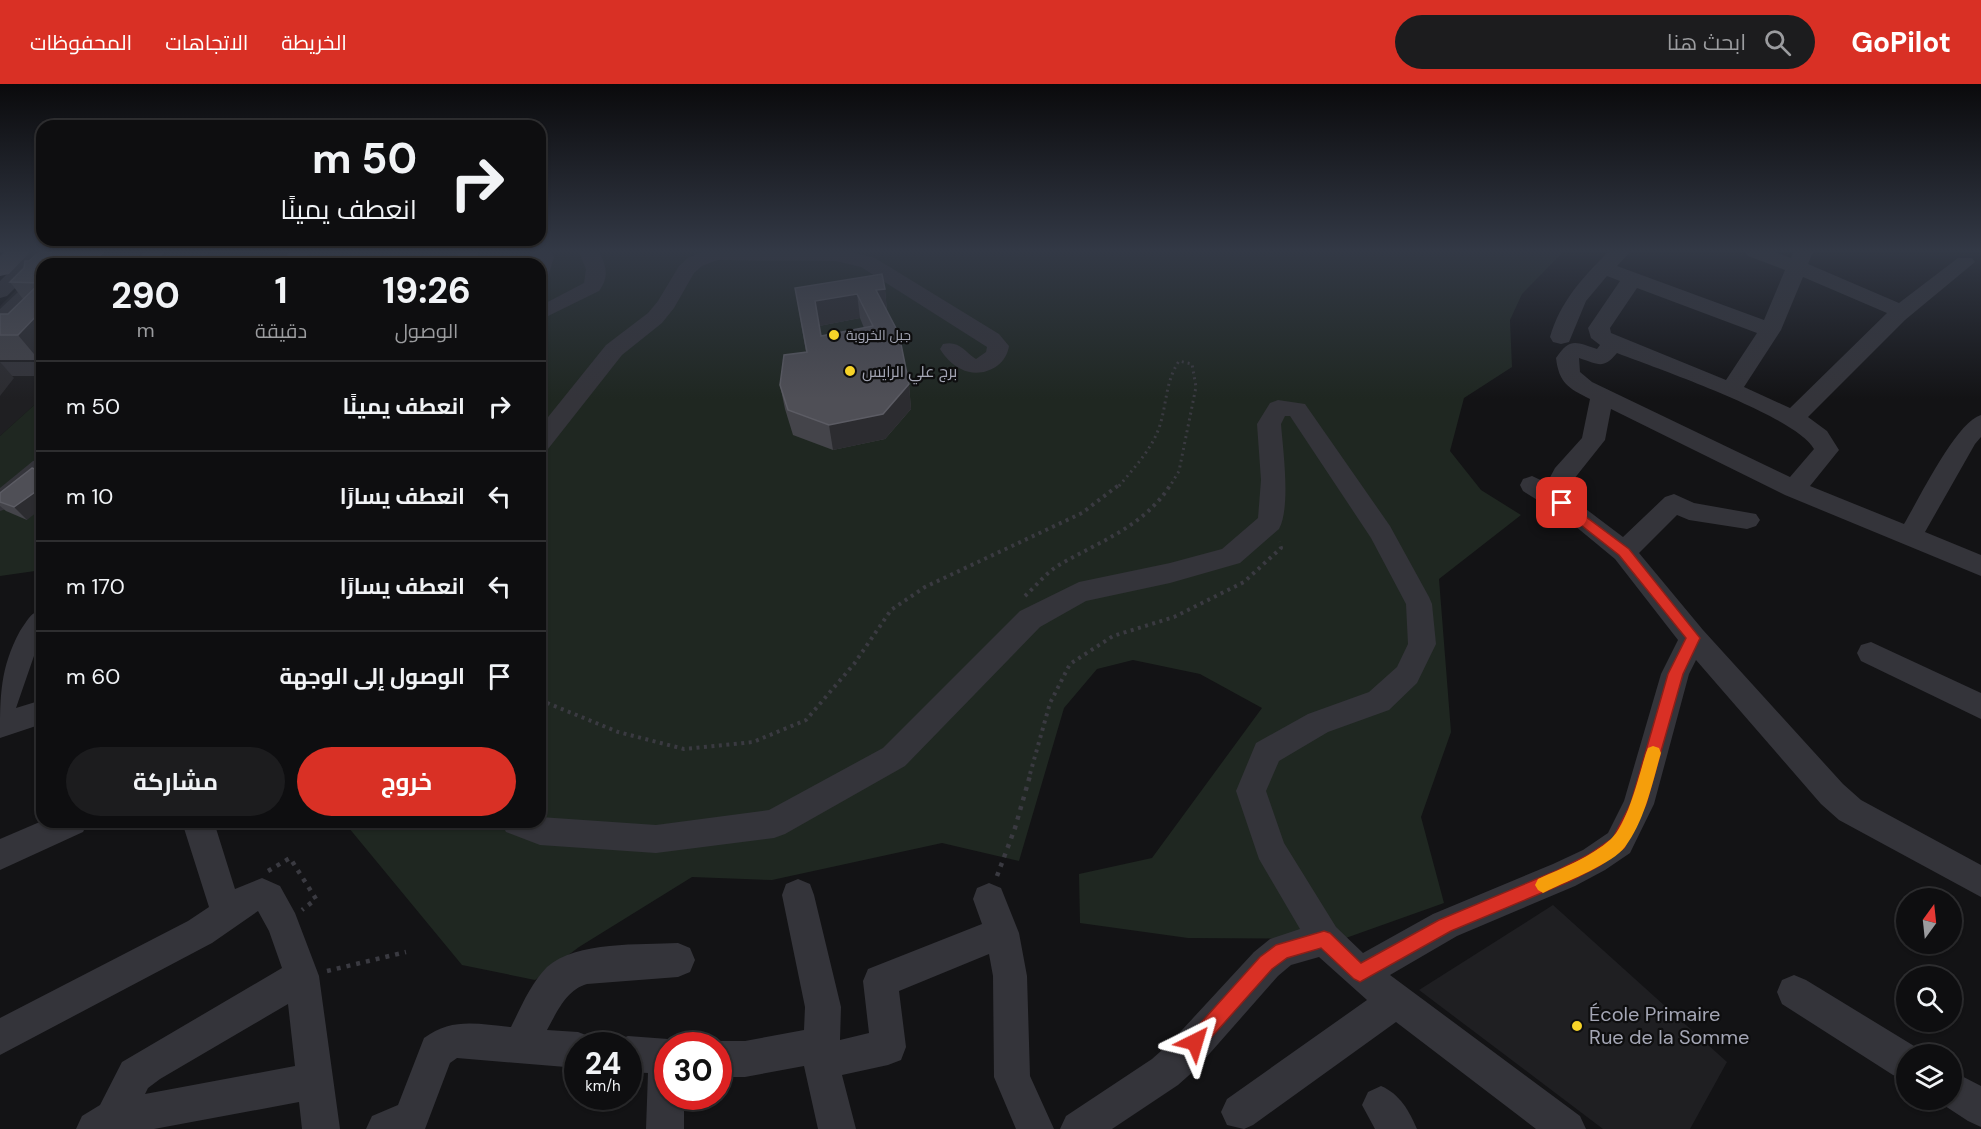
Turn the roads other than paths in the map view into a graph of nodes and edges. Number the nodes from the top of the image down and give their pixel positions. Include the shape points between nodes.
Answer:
1 (21, 301) edge
2 (565, 301) edge
3 (669, 301) edge
4 (930, 301) edge
5 (1578, 301) edge
6 (1618, 301) edge
7 (1693, 301) edge
8 (1783, 301) edge
9 (1881, 301) edge
10 (1914, 301) edge
11 (546, 311) edge
12 (1903, 312) junction
13 (0, 321) edge
14 (1770, 330) junction
15 (1561, 337) dead end
16 (1613, 344) junction
17 (951, 349) dead end
18 (0, 369) edge
19 (36, 369) edge
20 (1731, 390) junction
21 (1602, 396) junction
22 (1794, 418) junction
23 (1981, 423) edge
24 (546, 435) edge
25 (36, 472) edge
26 (1794, 489) junction
27 (0, 502) edge
28 (1748, 520) dead end
29 (1910, 536) junction
30 (1624, 552) junction
31 (1981, 566) edge
32 (36, 629) edge
33 (1693, 638) junction
34 (1871, 653) dead end
35 (1981, 707) edge
36 (0, 713) edge
37 (36, 714) edge
38 (0, 726) edge
39 (59, 828) edge
40 (200, 828) edge
41 (532, 828) edge
42 (0, 855) edge
43 (1981, 882) edge
44 (798, 895) dead end
45 (989, 899) road end
46 (230, 911) junction
47 (1002, 933) junction
48 (1324, 939) junction
49 (678, 960) dead end
50 (1360, 973) junction
51 (302, 976) junction
52 (1794, 992) dead end
53 (1396, 1001) junction
54 (0, 1037) edge
55 (520, 1045) junction
56 (564, 1049) edge
57 (821, 1054) junction
58 (1896, 1056) edge
59 (732, 1059) edge
60 (315, 1081) junction
61 (1962, 1096) edge
62 (1981, 1108) edge
63 (666, 1110) edge
64 (1240, 1112) dead end
65 (104, 1123) edge
66 (321, 1129) edge
67 (385, 1129) edge
68 (665, 1129) edge
69 (837, 1129) edge
70 (1035, 1129) edge
71 (1079, 1129) edge
72 (1567, 1129) edge

1 - 13 street
2 - 11 street
3 - 24 street via 655,318 614,350
4 - 17 street via 991,339 998,346 998,354 979,367 967,366
5 - 15 street via 1564,321
6 - 16 street via 1599,328 1603,338
7 - 14 street
8 - 14 street
9 - 12 street
10 - 12 street
12 - 22 street
14 - 20 street
16 - 20 street
16 - 21 street via 1601,358 1574,349 1567,358 1569,375
18 - 19 street
20 - 22 street
21 - 26 street
21 - 30 street via 1593,440 1564,474 1542,490
22 - 26 street via 1827,444 1827,450
23 - 29 street via 1966,439
25 - 27 street
26 - 29 street
28 - 30 street via 1689,511 1674,503
29 - 31 street
30 - 33 street
32 - 36 street via 22,650
33 - 43 street via 1850,810
33 - 50 street via 1676,674 1639,804 1619,843 1594,860 1445,926
34 - 35 street
37 - 38 street
39 - 42 street
40 - 46 street via 222,900
41 - 48 street via 656,839 774,824 894,757 1030,619 1079,592 1231,556 1270,522 1274,480 1269,424 1278,408 1297,409 1381,533 1419,604 1422,644 1407,675 1379,701 1318,723 1268,752 1251,791 1270,849
44 - 57 street via 822,1007
45 - 47 street
46 - 51 street via 254,895 262,893 268,897 283,924
46 - 54 street via 200,932
47 - 57 street via 880,981 888,1047
47 - 70 street via 1011,991 1012,1077
48 - 50 street
48 - 71 street via 1282,951 1266,963 1184,1056
49 - 55 street via 580,967 564,975
50 - 53 street
51 - 60 street
51 - 65 street via 147,1066 135,1075
52 - 58 street
53 - 64 street
53 - 72 street
55 - 56 street
55 - 67 street via 457,1040 446,1044 437,1051 411,1118
57 - 59 street
57 - 69 street
60 - 65 street
60 - 66 street
61 - 62 street
63 - 68 street

